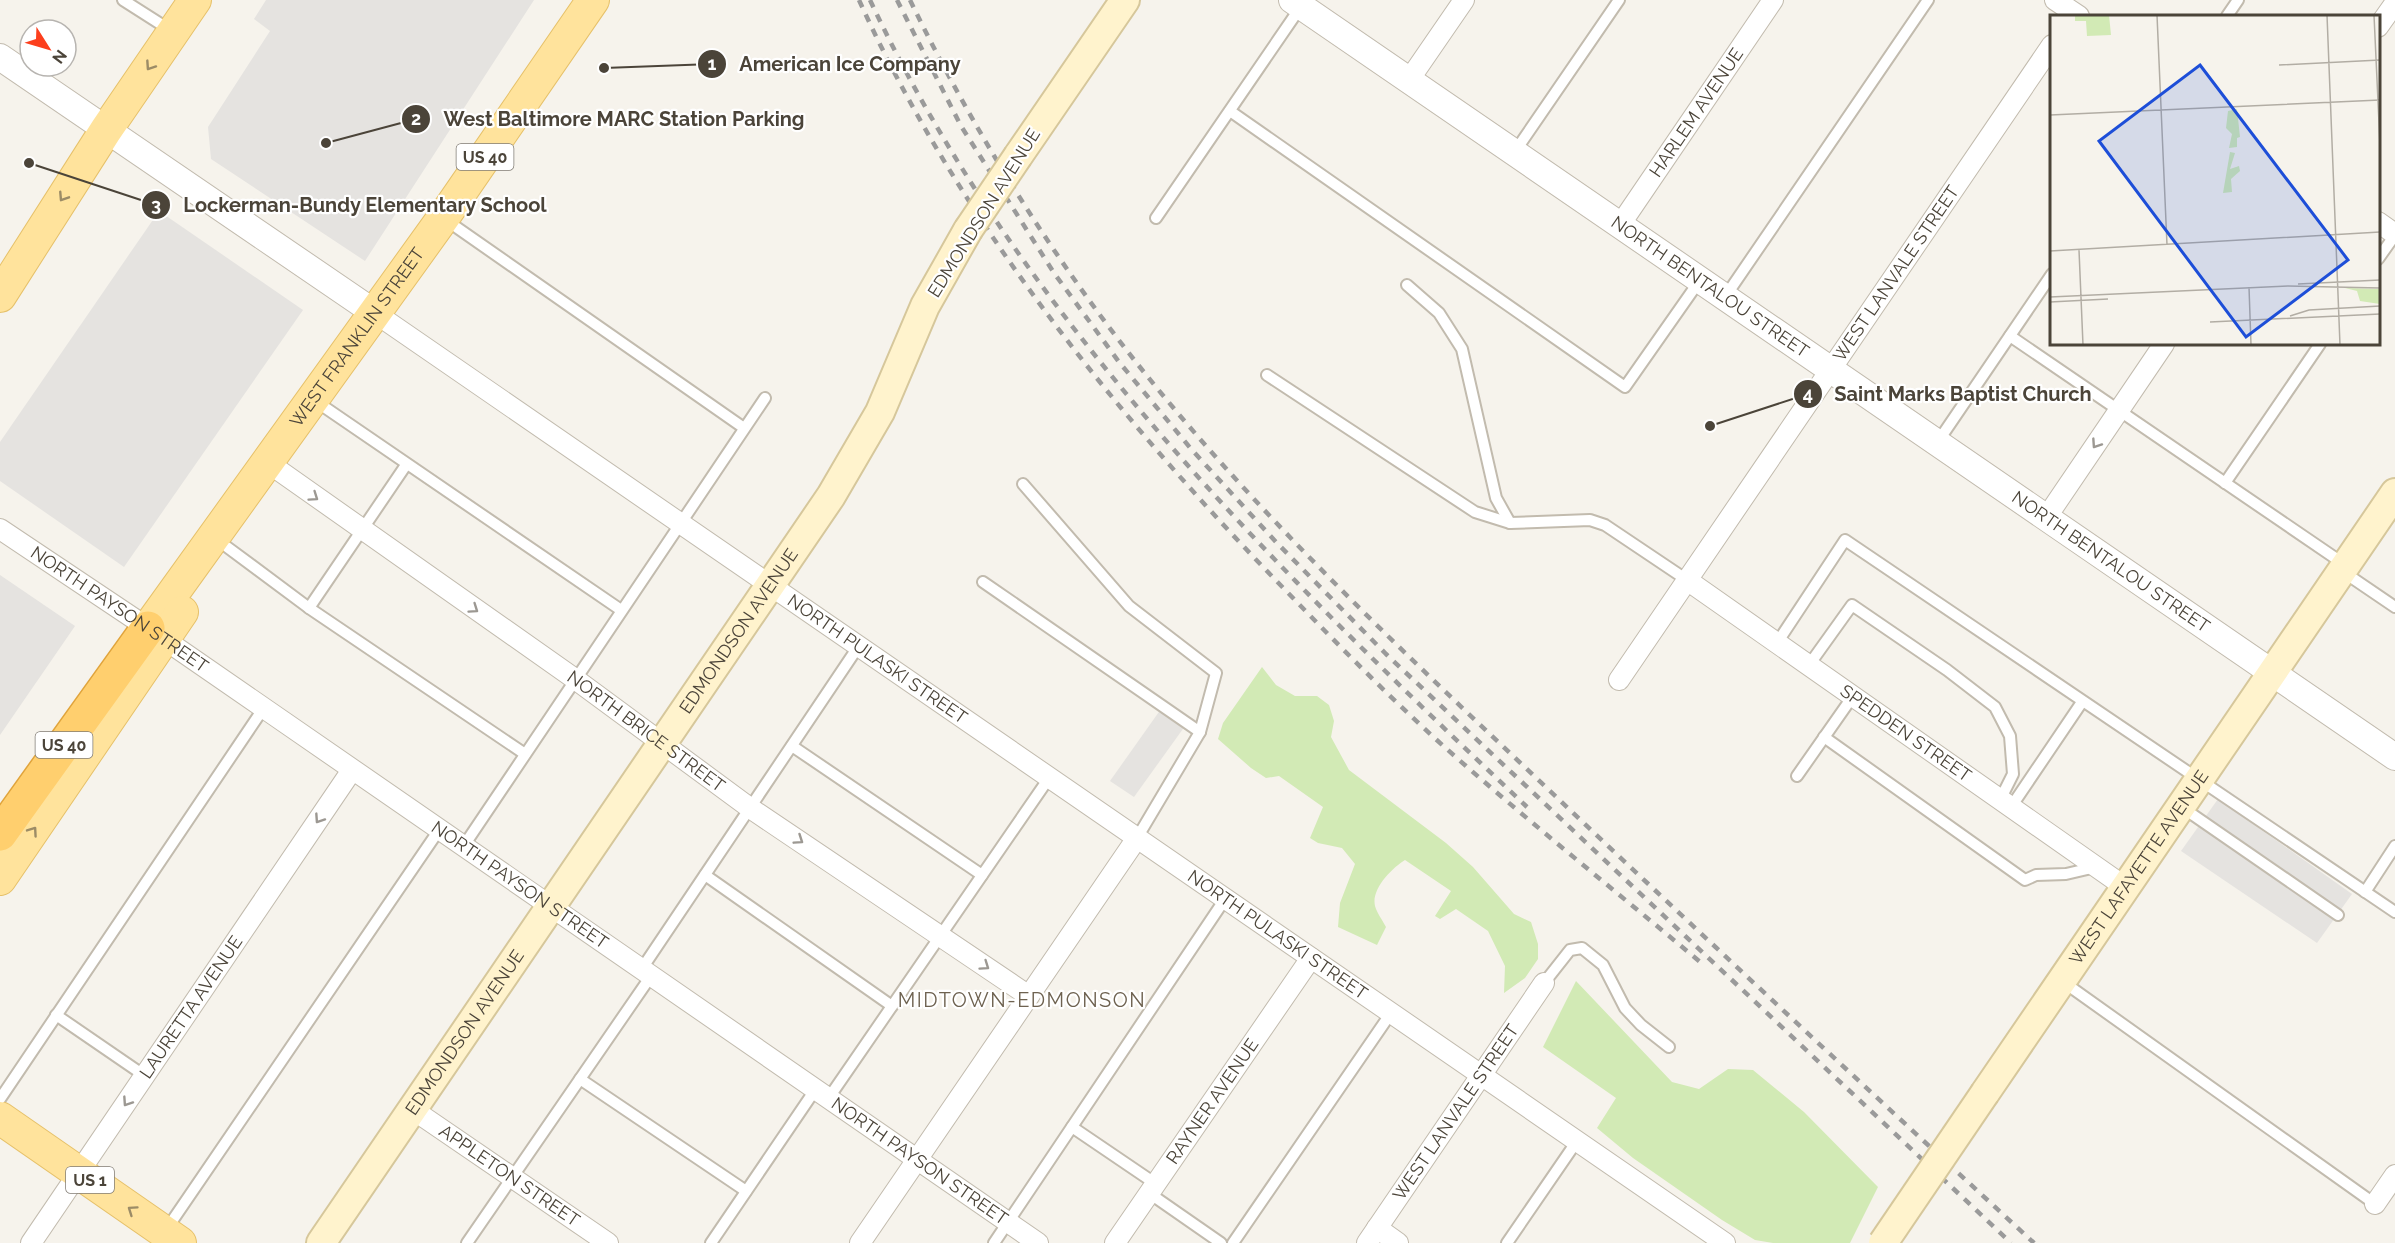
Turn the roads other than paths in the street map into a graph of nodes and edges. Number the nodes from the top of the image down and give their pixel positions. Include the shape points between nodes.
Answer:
1 (123, 0) edge
2 (195, 0) edge
3 (593, 0) edge
4 (1125, 0) edge
5 (1464, 0) edge
6 (1619, 0) edge
7 (1773, 0) edge
8 (1928, 0) edge
9 (2055, 0) edge
10 (2238, 0) edge
11 (1299, 2) edge
12 (2395, 3) edge
13 (2076, 11) edge
14 (2228, 15) edge
15 (2380, 26) edge
16 (173, 32) junction
17 (2050, 48) edge
18 (0, 57) edge
19 (1409, 80) junction
20 (1230, 111) junction
21 (106, 130) junction
22 (1514, 153) junction
23 (444, 218) junction
24 (1156, 218) dead end
25 (2380, 223) edge
26 (1620, 225) junction
27 (2395, 234) edge
28 (2380, 257) edge
29 (2050, 277) edge
30 (1700, 280) junction
31 (1407, 285) dead end
32 (0, 296) edge
33 (1725, 297) junction
34 (375, 313) junction
35 (2010, 336) junction
36 (2163, 345) edge
37 (2319, 345) edge
38 (1830, 369) junction
39 (1267, 375) dead end
40 (765, 398) dead end
41 (314, 399) junction
42 (2119, 411) junction
43 (744, 428) junction
44 (1937, 443) junction
45 (267, 462) junction
46 (406, 465) junction
47 (2225, 483) junction
48 (1023, 484) dead end
49 (2395, 493) edge
50 (243, 496) junction
51 (2046, 518) junction
52 (1509, 523) junction
53 (680, 524) junction
54 (0, 529) edge
55 (361, 530) junction
56 (227, 547) junction
57 (2344, 568) junction
58 (1687, 580) junction
59 (983, 582) dead end
60 (769, 586) junction
61 (2395, 607) edge
62 (309, 608) junction
63 (621, 610) junction
64 (156, 633) junction
65 (1777, 643) junction
66 (858, 647) junction
67 (1809, 665) junction
68 (2272, 672) junction
69 (575, 679) junction
70 (1619, 680) dead end
71 (1853, 696) junction
72 (2082, 702) junction
73 (263, 709) junction
74 (1200, 732) junction
75 (1824, 737) junction
76 (661, 744) junction
77 (792, 746) junction
78 (525, 754) junction
79 (2395, 757) edge
80 (352, 770) junction
81 (1797, 776) dead end
82 (1049, 778) junction
83 (2198, 781) junction
84 (2006, 803) junction
85 (0, 804) edge
86 (2181, 807) junction
87 (750, 808) junction
88 (439, 830) junction
89 (0, 834) edge
90 (1137, 838) junction
91 (2395, 846) edge
92 (463, 847) junction
93 (2097, 867) junction
94 (705, 875) junction
95 (982, 875) junction
96 (0, 879) edge
97 (2126, 887) junction
98 (2365, 892) junction
99 (1226, 899) junction
100 (550, 907) junction
101 (2395, 912) edge
102 (2338, 915) dead end
103 (941, 935) junction
104 (1311, 958) junction
105 (646, 973) junction
106 (2062, 981) junction
107 (1544, 983) joint
108 (1029, 996) junction
109 (892, 1006) junction
110 (1391, 1012) junction
111 (56, 1015) junction
112 (1669, 1047) dead end
113 (1482, 1075) junction
114 (145, 1076) junction
115 (580, 1079) junction
116 (822, 1094) junction
117 (0, 1099) edge
118 (412, 1109) junction
119 (0, 1118) edge
120 (1072, 1127) junction
121 (1577, 1141) junction
122 (917, 1160) junction
123 (79, 1173) junction
124 (2395, 1175) edge
125 (512, 1178) junction
126 (1152, 1188) junction
127 (746, 1191) junction
128 (2375, 1204) joint
129 (1008, 1223) junction
130 (1372, 1236) edge
131 (167, 1239) edge
132 (31, 1243) edge
133 (321, 1243) edge
134 (467, 1243) edge
135 (608, 1243) edge
136 (711, 1243) edge
137 (860, 1243) edge
138 (994, 1243) edge
139 (1038, 1243) edge
140 (1115, 1243) edge
141 (1221, 1243) edge
142 (1233, 1243) edge
143 (1398, 1243) edge
144 (1507, 1243) edge
145 (1725, 1243) edge
146 (1882, 1243) edge

1 - 16 lane
2 - 16 main road
3 - 23 main road, WEST FRANKLIN STREET / US 40
4 - 60 main road, EDMONDSON AVENUE, bridge via 968,230 930,296 894,384 862,446
5 - 19 street
6 - 22 lane
7 - 26 street, HARLEM AVENUE
8 - 33 lane
9 - 13 street
10 - 14 lane
11 - 19 street, NORTH BENTALOU STREET
11 - 20 lane
12 - 15 street
16 -> 21 main road
17 - 38 street, WEST LANVALE STREET
18 - 21 street, NORTH PULASKI STREET
19 - 22 street, NORTH BENTALOU STREET
20 - 24 lane
20 - 30 lane via 1626,387
21 -> 32 main road
21 - 34 street, NORTH PULASKI STREET
22 - 26 street, NORTH BENTALOU STREET
23 - 34 main road, WEST FRANKLIN STREET / US 40
23 - 43 lane
25 - 27 street
26 - 30 street, NORTH BENTALOU STREET
27 - 28 lane
29 - 35 lane
30 - 33 street, NORTH BENTALOU STREET
31 - 52 lane via 1439,313 1462,349 1496,498
33 - 38 street, NORTH BENTALOU STREET
34 - 41 main road, WEST FRANKLIN STREET / US 40
34 - 53 street, NORTH PULASKI STREET
35 - 42 lane
35 - 44 lane
36 - 42 street
37 - 47 lane
38 - 44 street, NORTH BENTALOU STREET
38 - 58 street, WEST LANVALE STREET
39 - 52 lane via 1450,497 1475,512
40 - 43 lane
41 - 45 main road, WEST FRANKLIN STREET / US 40
41 - 46 lane
42 - 47 lane
42 -> 51 street
43 - 53 lane
44 - 51 street, NORTH BENTALOU STREET
45 - 50 main road, WEST FRANKLIN STREET / US 40
45 -> 55 street, NORTH BRICE STREET
46 - 55 lane
46 - 63 lane
47 - 57 lane
48 - 74 lane via 1129,606 1216,673
49 - 57 main road, WEST LAFAYETTE AVENUE
50 - 56 main road, WEST FRANKLIN STREET
50 - 64 main road, WEST FRANKLIN STREET / US 40
51 - 68 street, NORTH BENTALOU STREET
52 - 58 lane via 1590,520 1605,525
53 - 60 street, NORTH PULASKI STREET
53 - 63 lane
54 - 64 street, NORTH PAYSON STREET
55 - 62 lane
55 -> 69 street, NORTH BRICE STREET
56 - 62 lane
56 - 64 main road, WEST FRANKLIN STREET
57 - 61 lane
57 - 68 main road, WEST LAFAYETTE AVENUE
58 - 65 street, SPEDDEN STREET
58 - 70 street, WEST LANVALE STREET
59 - 74 lane
60 - 66 street, NORTH PULASKI STREET
60 - 76 main road, EDMONDSON AVENUE
62 - 78 lane
63 - 69 lane
64 - 73 street, NORTH PAYSON STREET
64 - 85 highway via 114,652
64 - 89 highway, US 40
96 -> 64 main road, WEST FRANKLIN STREET
65 - 67 street, SPEDDEN STREET
65 - 72 lane via 1845,540
66 - 77 lane
66 - 82 street, NORTH PULASKI STREET
67 - 71 street, SPEDDEN STREET
67 - 84 lane via 1851,605 1947,670 1995,707 2010,736 2013,774
68 - 79 street, NORTH BENTALOU STREET
68 - 83 main road, WEST LAFAYETTE AVENUE
69 - 76 street, NORTH BRICE STREET
69 - 78 lane
71 - 75 lane
71 - 84 street, SPEDDEN STREET
72 - 83 lane
72 - 84 lane
73 - 80 street, NORTH PAYSON STREET
73 - 111 lane
74 - 90 lane
75 - 81 lane
75 - 93 lane via 2025,880
76 - 87 street, NORTH BRICE STREET
76 - 100 main road, EDMONDSON AVENUE
77 - 87 lane
77 - 95 lane
78 - 92 lane
80 - 88 street, NORTH PAYSON STREET
80 -> 114 street, LAURETTA AVENUE
82 - 90 street, NORTH PULASKI STREET
82 - 95 lane
83 - 86 main road, WEST LAFAYETTE AVENUE
83 - 98 lane
84 - 93 street, SPEDDEN STREET
86 - 97 main road, WEST LAFAYETTE AVENUE
86 - 102 lane
87 - 94 lane
87 -> 103 street, NORTH BRICE STREET
88 - 92 street, NORTH PAYSON STREET
88 - 131 lane
90 - 99 street, NORTH PULASKI STREET
90 - 108 street
91 - 98 lane
92 - 100 street, NORTH PAYSON STREET
93 - 97 street, SPEDDEN STREET
94 - 105 lane
94 - 109 lane
95 - 103 lane
97 - 106 main road, WEST LAFAYETTE AVENUE
98 - 101 lane
99 - 104 street, NORTH PULASKI STREET
99 - 120 lane
100 - 105 street, NORTH PAYSON STREET
100 - 118 main road, EDMONDSON AVENUE
103 -> 108 street, NORTH BRICE STREET
103 - 109 lane
104 - 110 street, NORTH PULASKI STREET
104 - 126 street, RAYNER AVENUE
105 - 115 lane
105 - 116 street, NORTH PAYSON STREET
106 - 128 lane
106 - 146 main road, WEST LAFAYETTE AVENUE, bridge
107 - 112 lane via 1570,950 1582,948 1603,965 1625,1008
107 - 113 street, WEST LANVALE STREET
108 - 122 street
109 - 116 lane
110 - 113 street, NORTH PULASKI STREET
110 - 142 lane
111 - 114 lane
111 - 117 lane
113 - 121 street, NORTH PULASKI STREET
113 - 130 street, WEST LANVALE STREET
114 -> 123 street, LAURETTA AVENUE
115 - 125 lane
115 - 127 lane
116 - 122 street, NORTH PAYSON STREET
116 - 127 lane
118 - 125 street, APPLETON STREET
118 - 133 main road, EDMONDSON AVENUE
119 - 123 main road, US 1
120 - 126 lane
120 - 129 lane
121 - 144 lane
121 - 145 street, NORTH PULASKI STREET
122 - 129 street, NORTH PAYSON STREET
122 - 137 street
131 -> 123 main road, US 1
123 - 132 street, LAURETTA AVENUE
124 - 128 street
125 - 134 lane
125 - 135 street, APPLETON STREET
126 - 140 street, RAYNER AVENUE
126 - 141 lane
127 - 136 lane
129 - 138 lane
129 - 139 street, NORTH PAYSON STREET
130 - 143 street

